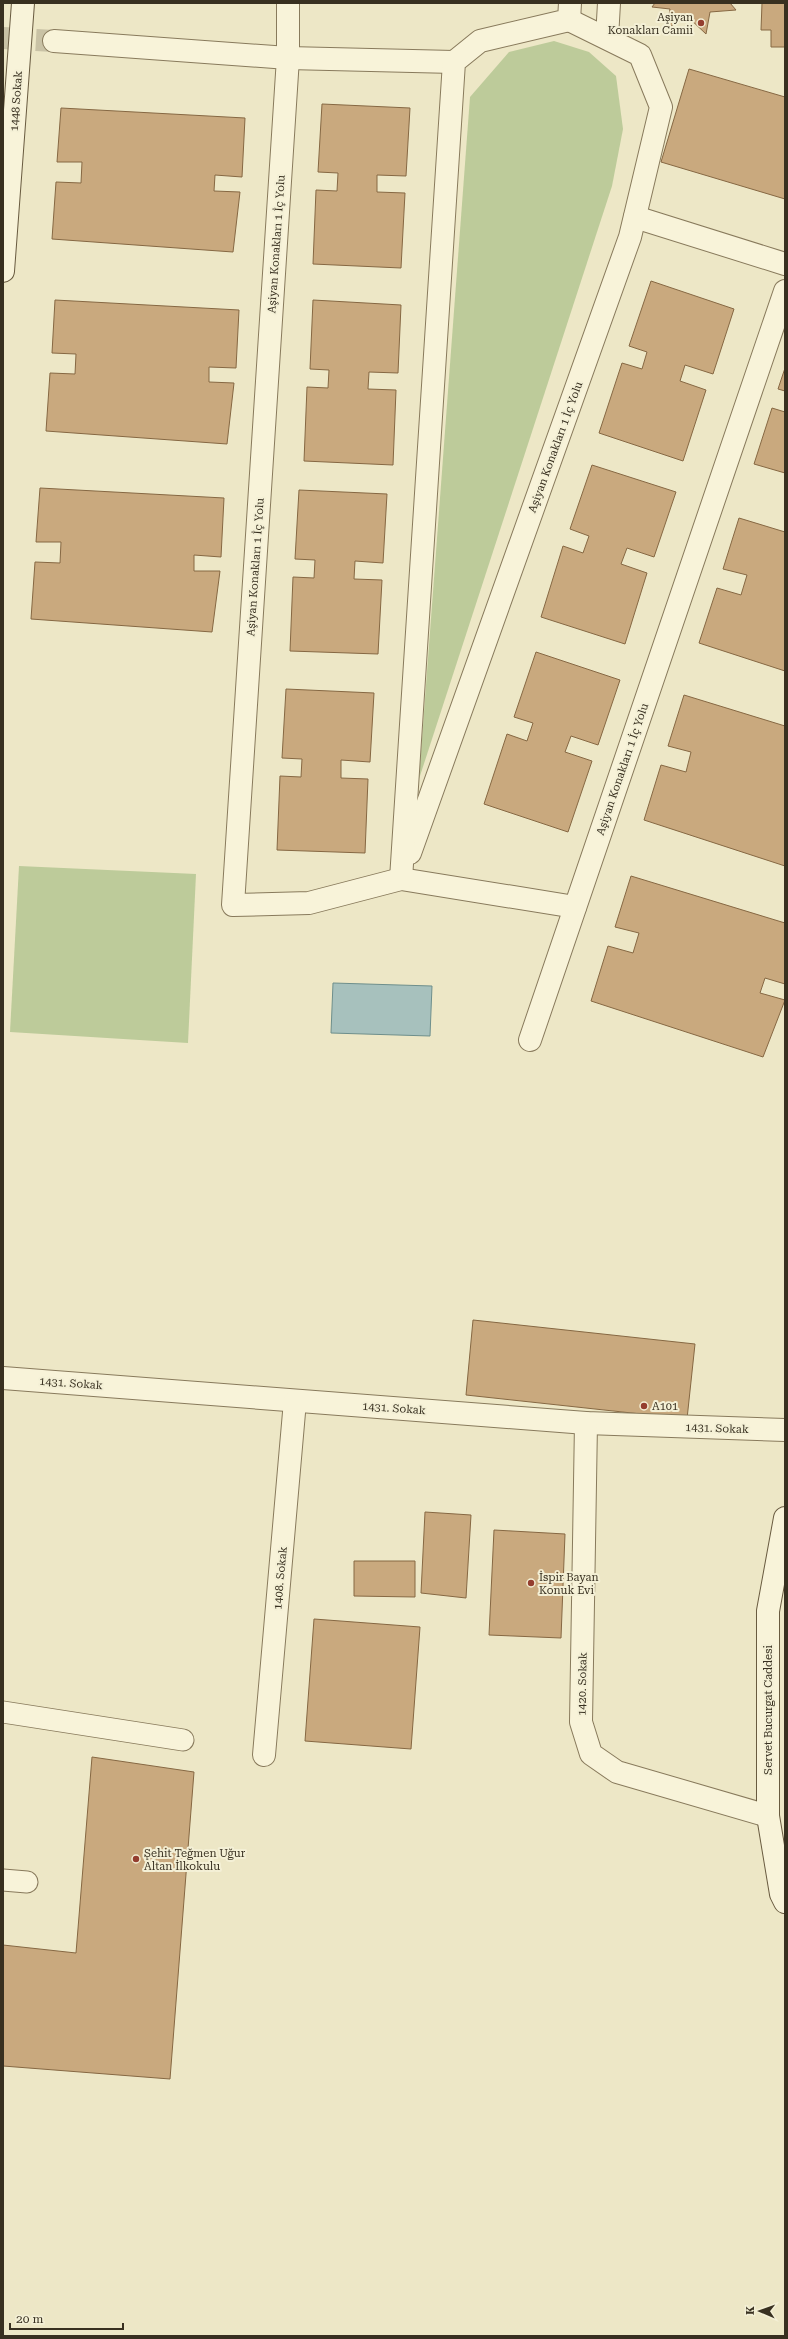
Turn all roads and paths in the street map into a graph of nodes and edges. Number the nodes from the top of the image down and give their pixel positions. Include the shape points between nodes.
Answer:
1 (23, 3) edge
2 (288, 3) edge
3 (609, 3) edge
4 (569, 11) edge
5 (607, 38) junction
6 (54, 41) tunnel mouth
7 (288, 58) junction
8 (454, 62) junction
9 (635, 217) junction
10 (785, 264) edge
11 (3, 271) edge
12 (785, 291) edge
13 (401, 879) junction
14 (575, 907) junction
15 (530, 1040) dead end
16 (3, 1378) edge
17 (295, 1400) junction
18 (586, 1423) junction
19 (785, 1430) edge
20 (785, 1518) edge
21 (3, 1712) edge
22 (183, 1740) dead end
23 (264, 1755) dead end
24 (768, 1816) junction
25 (3, 1880) edge
26 (27, 1882) dead end
27 (785, 1902) edge

1 - 11 street, 1448 Sokak
2 - 7 street, Aşiyan Konakları 1 İç Yolu
3 - 5 street
4 - 5 street, Aşiyan Konakları 1 İç Yolu
4 - 8 street, Aşiyan Konakları 1 İç Yolu via 480,41
5 - 9 street, Aşiyan Konakları 1 İç Yolu via 640,55 661,107
6 - 7 street
7 - 8 street
7 - 13 street, Aşiyan Konakları 1 İç Yolu via 233,905 309,903
8 - 13 street
9 - 10 street
9 - 13 street, Aşiyan Konakları 1 İç Yolu via 628,244
12 - 14 street, Aşiyan Konakları 1 İç Yolu
13 - 14 street, Aşiyan Konakları 1 İç Yolu
14 - 15 street, Aşiyan Konakları 1 İç Yolu
16 - 17 street, 1431. Sokak
17 - 18 street, 1431. Sokak
17 - 23 street, 1408. Sokak
18 - 19 street, 1431. Sokak
18 - 24 street, 1420. Sokak via 581,1722 591,1754 617,1772
20 - 24 street, Servet Bucurgat Caddesi via 768,1611
21 - 22 lane
24 - 27 street, Servet Bucurgat Caddesi via 780,1894
25 - 26 lane

